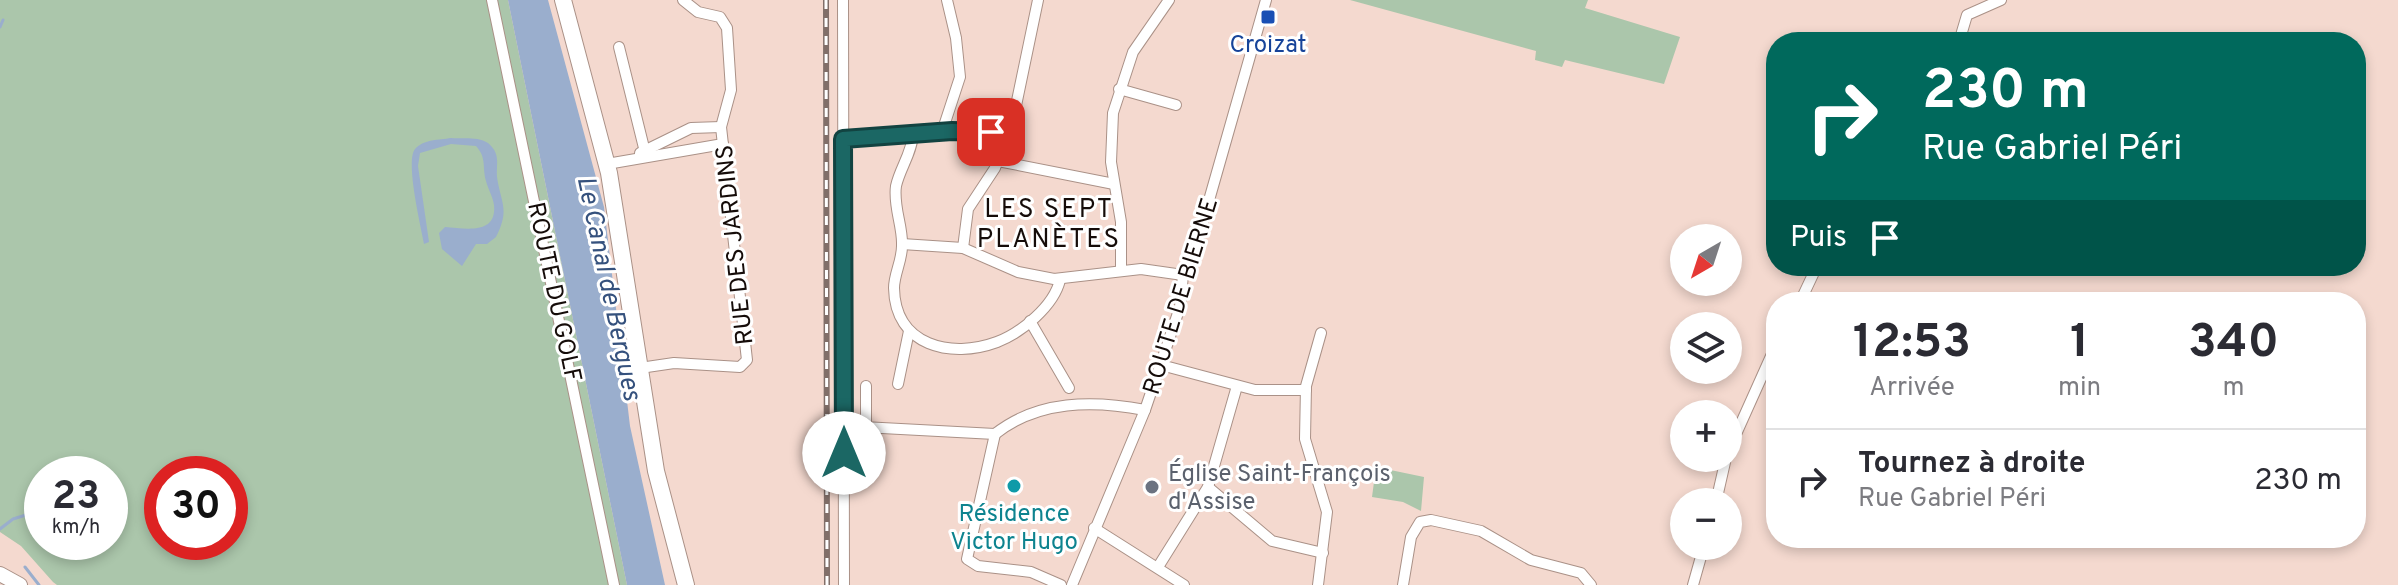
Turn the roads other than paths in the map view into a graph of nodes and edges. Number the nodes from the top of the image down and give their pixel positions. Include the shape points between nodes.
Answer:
1 (492, 0) edge
2 (563, 0) edge
3 (683, 0) edge
4 (843, 0) edge
5 (947, 0) edge
6 (1038, 0) edge
7 (1169, 0) edge
8 (1266, 0) edge
9 (2001, 0) edge
10 (1962, 32) edge
11 (619, 47) dead end
12 (1119, 89) junction
13 (1176, 105) dead end
14 (721, 127) junction
15 (942, 132) junction
16 (913, 134) junction
17 (1007, 138) junction
18 (843, 139) junction
19 (723, 144) junction
20 (642, 154) junction
21 (998, 161) junction
22 (607, 164) junction
23 (1114, 184) junction
24 (902, 244) junction
25 (963, 248) junction
26 (1121, 270) junction
27 (1183, 275) junction
28 (1060, 280) junction
29 (1030, 321) junction
30 (909, 331) junction
31 (1321, 333) dead end
32 (1161, 365) junction
33 (1766, 367) edge
34 (640, 368) junction
35 (898, 384) dead end
36 (866, 386) dead end
37 (1237, 386) junction
38 (1069, 388) dead end
39 (1306, 390) junction
40 (1145, 410) junction
41 (1742, 421) edge
42 (844, 426) junction
43 (866, 428) junction
44 (995, 434) junction
45 (866, 472) dead end
46 (1208, 487) junction
47 (1094, 528) junction
48 (1323, 553) junction
49 (1700, 560) edge
50 (1158, 567) junction
51 (0, 574) edge
52 (20, 585) edge
53 (614, 585) edge
54 (686, 585) edge
55 (844, 585) edge
56 (1061, 585) edge
57 (1072, 585) edge
58 (1184, 585) edge
59 (1318, 585) edge
60 (1403, 585) edge
61 (1591, 585) edge
62 (1693, 585) edge

1 - 53 street, ROUTE DU GOLF
2 - 22 main road
3 - 14 street, RUE DES JARDINS via 727,24 731,90
4 - 18 street
5 - 15 street via 960,77
6 - 17 street
7 - 12 street via 1140,38
8 - 27 street, ROUTE DE BIERNE via 1203,223
9 - 10 street via 1969,13
11 - 20 street
12 - 13 street
12 - 23 street via 1111,129
14 - 19 street, RUE DES JARDINS
14 - 20 street via 691,128
15 - 16 street
15 - 17 street via 986,131
16 - 18 street
16 - 24 street via 896,193
17 - 21 street
18 - 42 street
19 - 20 street
19 - 34 street, RUE DES JARDINS via 746,361 740,367 684,363
20 - 22 street
21 - 23 street
21 - 25 street via 968,209
22 - 34 main road
23 - 26 street
24 - 25 street
24 - 30 street via 895,293
25 - 28 street via 1023,274
26 - 27 street
26 - 28 street
27 - 32 street, ROUTE DE BIERNE via 1180,307
28 - 29 street via 1053,297
29 - 30 street via 1000,341 962,351 939,348
29 - 38 street
30 - 35 street
31 - 39 street
32 - 37 street
32 - 40 street, ROUTE DE BIERNE
33 - 41 street
34 - 54 main road via 658,480
36 - 43 street
37 - 39 street
37 - 46 street
39 - 48 street via 1305,446 1327,512
40 - 44 street via 1062,404
40 - 47 street, ROUTE DE BIERNE
42 - 43 street
42 - 55 street
43 - 44 street
43 - 45 street
44 - 56 street via 966,557 978,566 1027,571
46 - 48 street via 1272,541
46 - 50 street
47 - 50 street
47 - 57 street, ROUTE DE BIERNE
48 - 59 street
49 - 62 street
50 - 58 street
51 - 52 main road
60 - 61 street via 1411,537 1420,522 1431,520 1485,532 1531,560 1581,573

